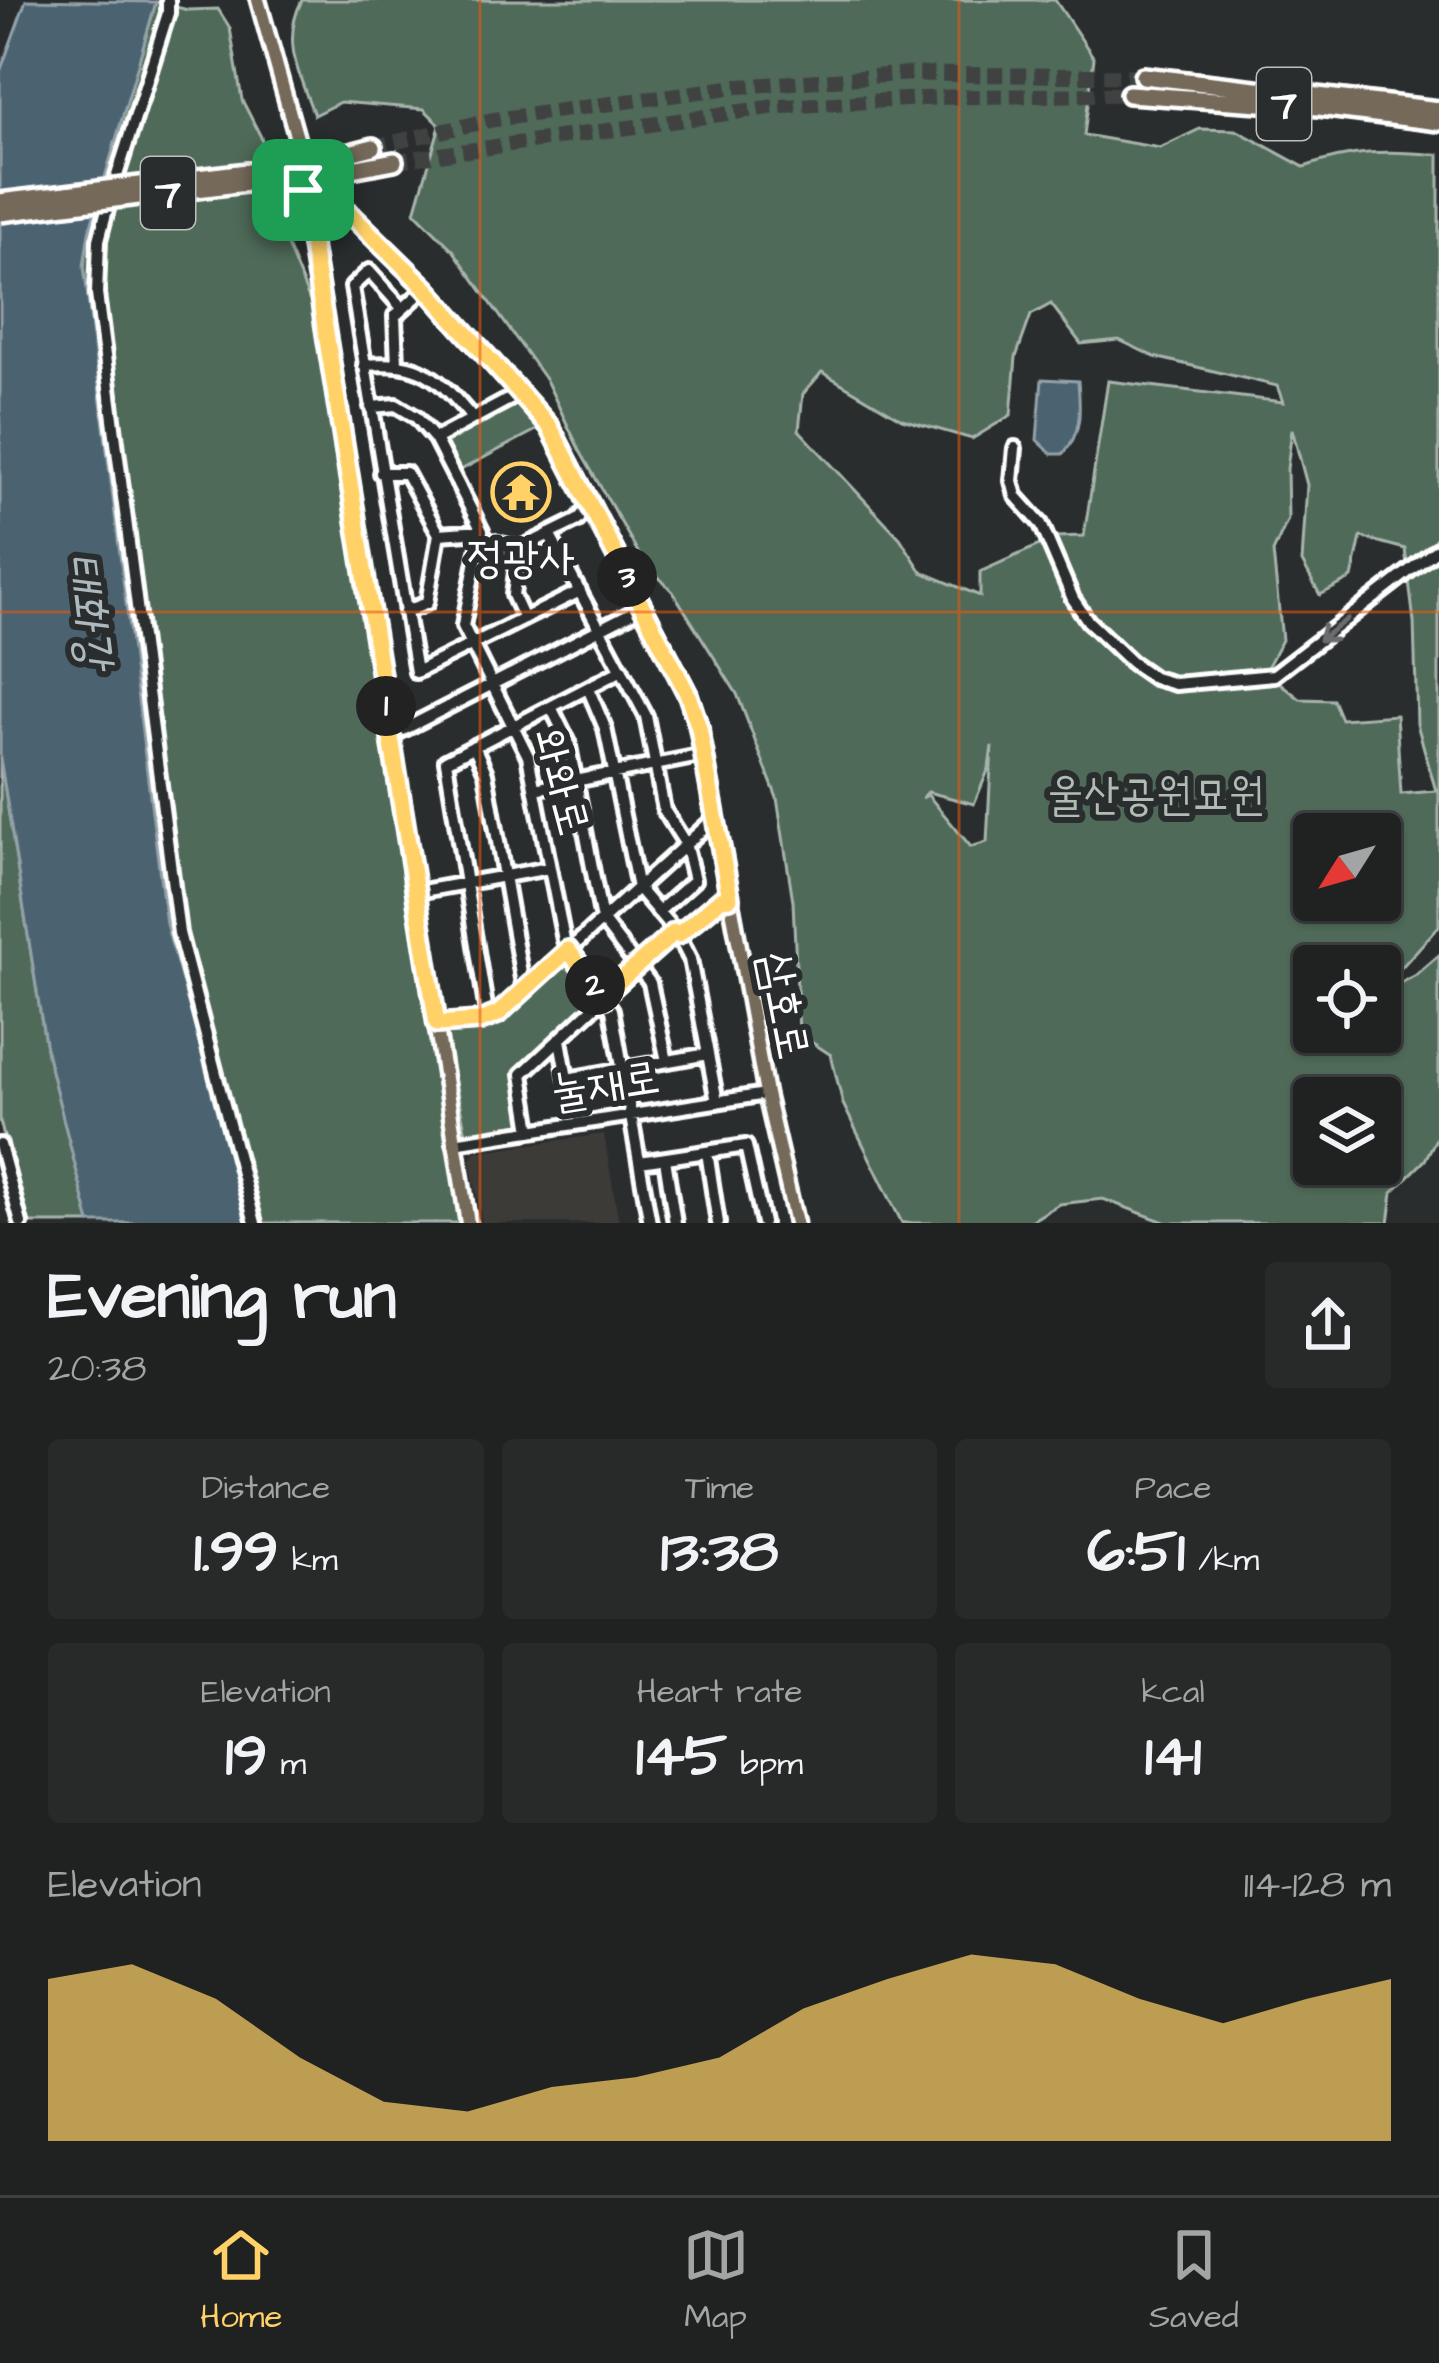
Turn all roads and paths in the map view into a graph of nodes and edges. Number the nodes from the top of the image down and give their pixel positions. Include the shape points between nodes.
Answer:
1 (168, 0) edge
2 (255, 0) edge
3 (1143, 76) tunnel mouth
4 (1129, 94) tunnel mouth
5 (1439, 110) edge
6 (1439, 122) edge
7 (373, 148) tunnel mouth
8 (394, 161) tunnel mouth
9 (335, 165) junction
10 (303, 190) junction
11 (0, 202) edge
12 (0, 213) edge
13 (426, 288) junction
14 (402, 308) junction
15 (397, 364) junction
16 (364, 365) junction
17 (521, 393) junction
18 (370, 407) junction
19 (472, 419) junction
20 (434, 439) junction
21 (1015, 448) dead end
22 (381, 472) junction
23 (590, 506) junction
24 (440, 534) junction
25 (549, 534) junction
26 (482, 535) junction
27 (1439, 548) edge
28 (519, 549) junction
29 (580, 591) junction
30 (643, 607) junction
31 (405, 611) junction
32 (524, 619) junction
33 (601, 630) junction
34 (471, 645) junction
35 (622, 670) junction
36 (491, 685) junction
37 (588, 688) junction
38 (551, 707) junction
39 (513, 726) junction
40 (391, 736) junction
41 (474, 746) junction
42 (704, 754) junction
43 (654, 765) junction
44 (613, 773) junction
45 (574, 781) junction
46 (535, 789) junction
47 (715, 818) junction
48 (685, 843) junction
49 (549, 868) junction
50 (503, 876) junction
51 (466, 883) junction
52 (638, 888) junction
53 (416, 892) junction
54 (730, 898) junction
55 (658, 912) junction
56 (602, 920) junction
57 (676, 934) junction
58 (568, 950) junction
59 (637, 965) junction
60 (524, 990) junction
61 (605, 998) junction
62 (488, 1019) junction
63 (437, 1024) junction
64 (560, 1040) junction
65 (708, 1054) junction
66 (668, 1061) junction
67 (624, 1069) junction
68 (766, 1094) junction
69 (717, 1102) junction
70 (633, 1115) junction
71 (531, 1131) junction
72 (454, 1143) junction
73 (0, 1145) edge
74 (707, 1152) junction
75 (665, 1159) junction
76 (640, 1162) junction
77 (21, 1223) edge
78 (255, 1223) edge
79 (468, 1223) edge
80 (650, 1223) edge
81 (675, 1223) edge
82 (718, 1223) edge
83 (764, 1223) edge
84 (796, 1223) edge

1 - 78 street via 99,240 98,294 179,932
2 - 10 main road
3 - 5 highway, 7
4 - 6 highway, 7
7 - 9 highway, 7
8 - 9 highway, 7
9 - 11 highway, 7, bridge
9 - 12 highway, 7, bridge
10 - 13 main road, 삼호로 via 342,206
10 - 40 main road
13 - 14 street
13 - 17 main road, 삼호로
14 - 15 street via 393,322
14 - 16 street via 369,271 352,287
15 - 16 street
15 - 19 street via 433,375
16 - 18 street
17 - 19 street
17 - 23 main road, 삼호로 via 550,427
18 - 20 street via 396,405
18 - 22 street
19 - 20 street
20 - 26 street
27 -> 21 street via 1274,675 1174,684 1131,662 1088,621 1042,524 1016,496
22 - 24 street via 406,473
22 - 31 street
23 - 25 street
23 - 30 main road, 삼호로
24 - 26 street
24 - 31 street via 427,603
25 - 28 street
25 - 29 street
26 - 28 street
26 - 34 street, 와와로 via 463,626
28 - 32 street via 513,595
29 - 32 street
29 - 33 street
30 - 33 street
30 - 42 main road, 삼호로 via 688,695
31 - 34 street via 416,672
32 - 34 street
33 - 35 street
33 - 36 street
34 - 36 street, 와와로
35 - 37 street
35 - 43 street via 646,716
36 - 39 street, 와와로
36 - 40 street
37 - 38 street
37 - 44 street
38 - 39 street
38 - 45 street via 568,741
39 - 41 street
39 - 46 street, 와와로
40 - 53 main road
41 - 50 street
41 - 51 street via 446,761
42 - 43 street
42 - 47 main road, 삼호로
43 - 44 street
43 - 48 street via 666,818
44 - 45 street
44 - 52 street
45 - 46 street
45 - 56 street
46 - 49 street, 와와로
47 - 48 street
47 - 54 main road, 삼호로
48 - 52 street
48 - 55 street via 694,880
49 - 50 street
49 - 58 street, 와와로
50 - 51 street
50 - 60 street
51 - 53 street
51 - 62 street
52 - 55 street
52 - 56 street
53 - 63 main road
54 - 57 street
54 - 68 main road, 삼호로
55 - 57 street
56 - 58 street
56 - 59 street
57 - 59 street
57 - 65 street via 690,959
58 - 60 street
58 - 61 street, 와와로
59 - 61 street
59 - 66 street via 654,992
60 - 62 street
61 - 64 street
61 - 67 street, 와와로
62 - 63 street
63 - 72 main road
64 - 67 street via 567,1078
64 - 71 street via 522,1074
65 - 66 street
65 - 69 street
66 - 67 street
67 - 70 street, 와와로
68 - 69 street, 눌재로
68 - 84 main road, 삼호로
69 - 70 street, 눌재로
70 - 71 street, 눌재로
70 - 76 street, 와와로
71 - 72 street, 눌재로
72 - 79 main road
73 - 77 street
74 - 75 street
74 - 82 street
74 - 83 street via 746,1146
75 - 76 street
75 - 81 street
76 - 80 street, 와와로

